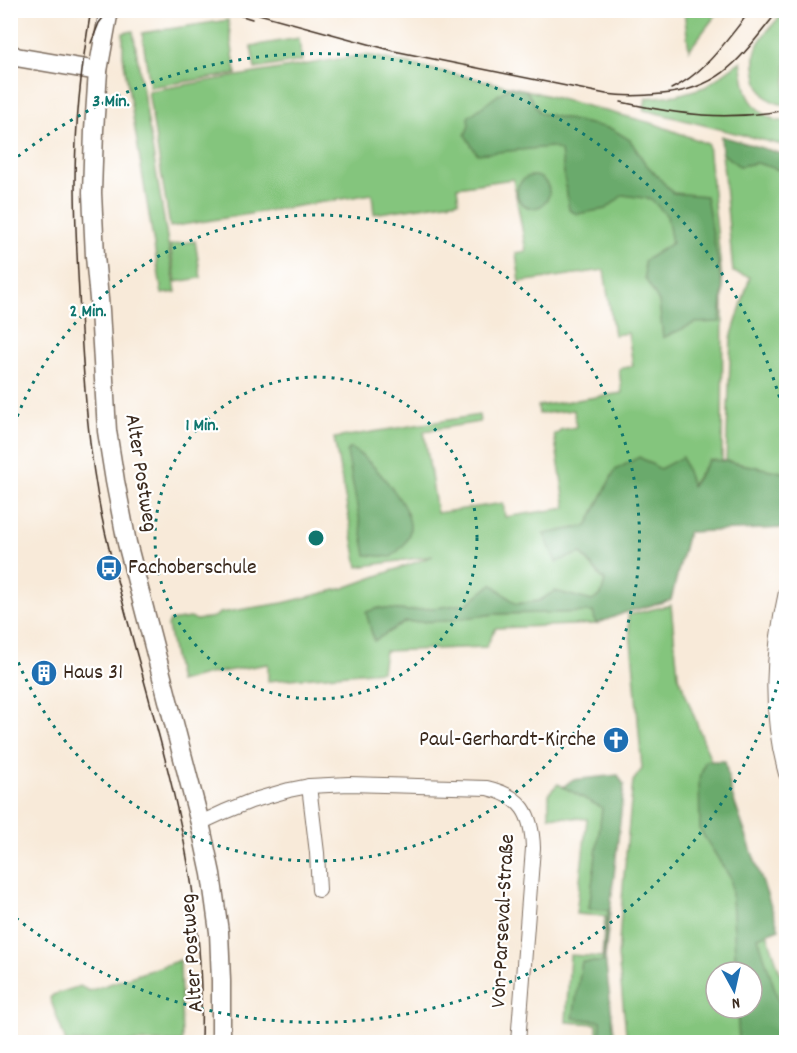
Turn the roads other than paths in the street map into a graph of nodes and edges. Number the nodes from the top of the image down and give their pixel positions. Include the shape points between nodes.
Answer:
1 (110, 10) edge
2 (10, 53) edge
3 (98, 71) junction
4 (786, 592) edge
5 (786, 774) edge
6 (309, 786) junction
7 (200, 823) junction
8 (319, 890) dead end
9 (221, 1042) edge
10 (518, 1042) edge

1 - 3 street, Alter Postweg
2 - 3 street
3 - 7 street, Alter Postweg via 92,193 107,431 126,543
4 - 5 street via 773,691
6 - 7 street, Von-Parseval-Straße via 251,801
6 - 8 street
6 - 10 street, Von-Parseval-Straße via 488,788 511,796 520,804 528,814 533,848
7 - 9 street, Alter Postweg via 219,932

